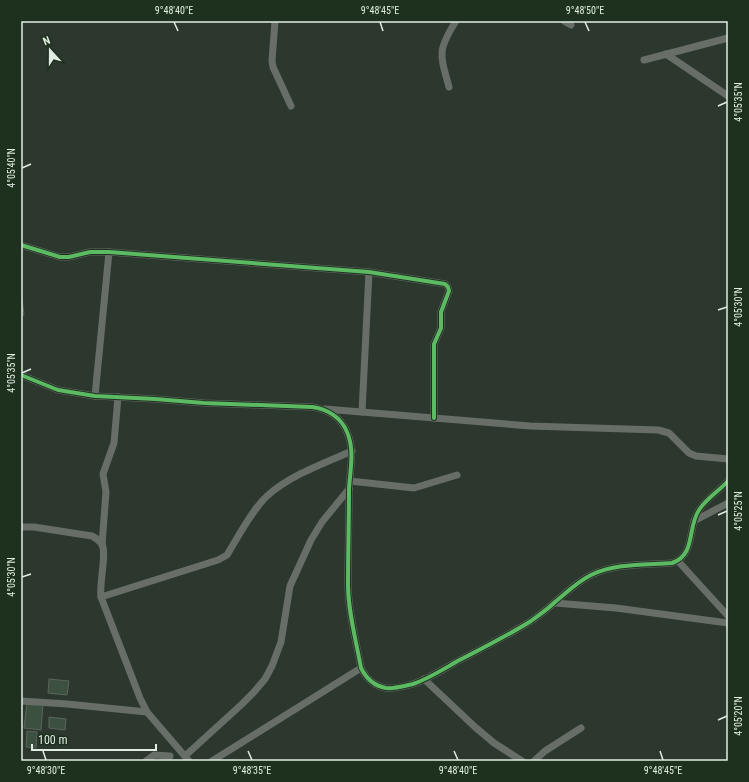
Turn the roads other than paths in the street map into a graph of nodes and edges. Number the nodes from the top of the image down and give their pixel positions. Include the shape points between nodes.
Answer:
1 (275, 21) edge
2 (456, 21) edge
3 (564, 21) edge
4 (571, 25) dead end
5 (728, 38) edge
6 (666, 54) junction
7 (644, 60) dead end
8 (449, 87) dead end
9 (728, 96) edge
10 (291, 106) dead end
11 (21, 245) edge
12 (109, 252) junction
13 (370, 272) junction
14 (21, 375) edge
15 (94, 396) junction
16 (118, 397) junction
17 (322, 408) junction
18 (362, 412) junction
19 (434, 418) junction
20 (352, 451) junction
21 (728, 459) edge
22 (457, 475) dead end
23 (350, 481) junction
24 (728, 481) edge
25 (350, 489) junction
26 (728, 503) edge
27 (694, 521) junction
28 (21, 527) edge
29 (102, 545) junction
30 (678, 561) junction
31 (101, 597) junction
32 (555, 603) junction
33 (728, 616) edge
34 (728, 623) edge
35 (361, 668) junction
36 (424, 679) junction
37 (21, 702) edge
38 (147, 712) junction
39 (581, 728) dead end
40 (177, 748) junction
41 (187, 758) edge
42 (167, 759) edge
43 (146, 761) edge
44 (212, 761) edge
45 (522, 761) edge
46 (534, 761) edge

1 - 10 street via 273,67
2 - 8 street via 445,38 441,52
3 - 4 street
5 - 6 street
6 - 7 street
6 - 9 street
11 - 12 street via 60,257
12 - 13 street
12 - 15 street
13 - 18 street
13 - 19 street via 445,284 448,288 441,312 442,328 434,344
14 - 15 street via 58,390
15 - 16 street
16 - 17 street via 204,404
16 - 29 street via 115,438 103,474 106,492
17 - 18 street
17 - 20 street via 343,424
18 - 19 street
19 - 21 street via 530,426 658,430 669,433 689,453 696,456
20 - 23 street
20 - 31 street via 276,488 256,509 223,558
22 - 23 street via 414,488
23 - 25 street
24 - 27 street via 700,508
25 - 35 street via 348,586
25 - 41 street via 322,522 290,586 281,642 272,666 254,692
26 - 27 street
27 - 30 street via 687,550
28 - 29 street via 92,536
29 - 31 street via 104,551
30 - 32 street via 607,568 578,582
30 - 33 street
31 - 38 street
32 - 34 street via 616,608
32 - 36 street via 524,625
35 - 36 street via 373,683 385,688 400,687
35 - 44 street
36 - 45 street via 494,743
37 - 38 street
38 - 40 street
39 - 46 street
40 - 41 street
40 - 42 street
42 - 43 street via 154,755

